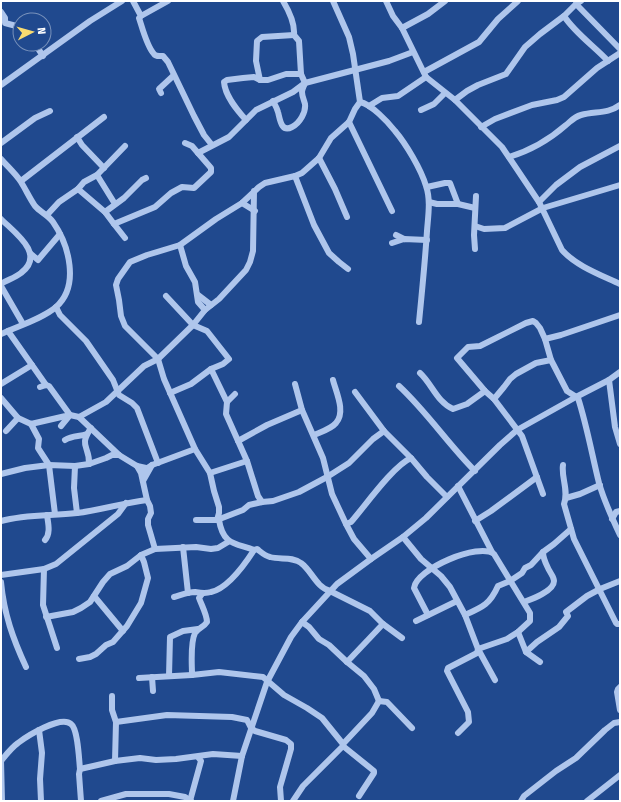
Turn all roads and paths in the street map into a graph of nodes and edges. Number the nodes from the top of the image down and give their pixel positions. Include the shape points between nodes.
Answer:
1 (122, 1) edge
2 (133, 1) edge
3 (168, 1) edge
4 (283, 1) edge
5 (333, 1) edge
6 (386, 1) edge
7 (445, 1) edge
8 (518, 1) edge
9 (579, 2) edge
10 (1, 12) edge
11 (141, 16) junction
12 (564, 16) junction
13 (12, 25) edge
14 (402, 28) junction
15 (294, 36) junction
16 (620, 50) edge
17 (40, 52) edge
18 (413, 52) junction
19 (620, 53) edge
20 (43, 56) junction
21 (608, 61) junction
22 (356, 71) junction
23 (302, 74) junction
24 (425, 75) junction
25 (174, 76) junction
26 (260, 80) junction
27 (305, 83) junction
28 (1, 85) edge
29 (445, 92) junction
30 (161, 93) dead end
31 (455, 100) junction
32 (273, 101) junction
33 (360, 102) junction
34 (620, 105) edge
35 (369, 106) junction
36 (421, 110) dead end
37 (50, 111) dead end
38 (104, 117) dead end
39 (246, 120) junction
40 (349, 122) junction
41 (481, 127) junction
42 (77, 137) junction
43 (1, 143) edge
44 (185, 143) dead end
45 (212, 145) junction
46 (125, 146) dead end
47 (620, 146) edge
48 (198, 153) junction
49 (509, 156) junction
50 (319, 158) junction
51 (1, 159) edge
52 (104, 168) junction
53 (97, 175) junction
54 (295, 176) junction
55 (146, 178) dead end
56 (21, 181) junction
57 (620, 185) edge
58 (427, 187) junction
59 (78, 189) junction
60 (254, 191) junction
61 (476, 196) dead end
62 (429, 202) junction
63 (539, 202) junction
64 (242, 203) junction
65 (115, 204) junction
66 (458, 204) junction
67 (475, 208) junction
68 (543, 208) junction
69 (255, 211) junction
70 (392, 211) dead end
71 (105, 212) junction
72 (47, 215) junction
73 (347, 217) dead end
74 (1, 219) edge
75 (114, 224) junction
76 (475, 226) junction
77 (60, 234) junction
78 (396, 235) dead end
79 (125, 238) dead end
80 (404, 240) junction
81 (427, 240) junction
82 (392, 243) dead end
83 (180, 245) junction
84 (475, 249) dead end
85 (31, 254) junction
86 (348, 269) dead end
87 (620, 284) edge
88 (1, 285) edge
89 (198, 295) junction
90 (166, 296) dead end
91 (211, 305) junction
92 (56, 307) junction
93 (205, 310) junction
94 (620, 315) edge
95 (419, 322) dead end
96 (23, 324) junction
97 (193, 325) junction
98 (8, 330) junction
99 (1, 334) edge
100 (545, 339) junction
101 (158, 359) junction
102 (551, 360) junction
103 (32, 365) junction
104 (212, 369) junction
105 (620, 372) edge
106 (420, 373) dead end
107 (333, 380) dead end
108 (609, 380) junction
109 (1, 384) edge
110 (295, 384) dead end
111 (46, 385) junction
112 (399, 386) dead end
113 (40, 387) dead end
114 (118, 391) junction
115 (484, 391) junction
116 (356, 392) dead end
117 (170, 393) junction
118 (235, 394) dead end
119 (576, 397) junction
120 (1, 398) edge
121 (494, 399) junction
122 (227, 402) junction
123 (302, 410) junction
124 (70, 415) junction
125 (79, 417) junction
126 (18, 418) junction
127 (31, 424) junction
128 (61, 426) dead end
129 (91, 428) junction
130 (384, 430) junction
131 (518, 430) junction
132 (6, 431) dead end
133 (87, 434) junction
134 (314, 435) junction
135 (65, 440) dead end
136 (238, 441) junction
137 (620, 444) edge
138 (196, 450) junction
139 (112, 452) junction
140 (411, 458) junction
141 (247, 461) junction
142 (49, 464) junction
143 (89, 464) junction
144 (155, 464) junction
145 (563, 465) dead end
146 (75, 466) junction
147 (136, 466) junction
148 (146, 468) junction
149 (475, 471) junction
150 (141, 473) junction
151 (210, 473) junction
152 (1, 474) edge
153 (328, 477) junction
154 (537, 477) junction
155 (143, 481) junction
156 (600, 485) junction
157 (458, 486) junction
158 (543, 494) dead end
159 (447, 497) junction
160 (566, 498) junction
161 (147, 500) junction
162 (262, 502) junction
163 (126, 503) junction
164 (620, 511) edge
165 (77, 513) junction
166 (55, 514) junction
167 (47, 515) junction
168 (612, 519) junction
169 (196, 520) dead end
170 (217, 520) junction
171 (1, 521) edge
172 (476, 521) junction
173 (346, 524) junction
174 (571, 529) junction
175 (620, 535) edge
176 (403, 537) junction
177 (45, 540) dead end
178 (228, 542) junction
179 (183, 547) junction
180 (155, 549) junction
181 (254, 550) junction
182 (492, 552) junction
183 (543, 552) junction
184 (140, 556) junction
185 (371, 559) junction
186 (431, 568) junction
187 (44, 569) junction
188 (1, 575) edge
189 (510, 581) junction
190 (620, 581) edge
191 (1, 582) edge
192 (600, 589) junction
193 (330, 591) junction
194 (188, 593) junction
195 (202, 594) junction
196 (94, 596) junction
197 (174, 597) dead end
198 (457, 601) junction
199 (524, 602) junction
200 (428, 615) junction
201 (465, 615) junction
202 (46, 617) junction
203 (416, 621) dead end
204 (302, 622) junction
205 (382, 624) junction
206 (620, 624) edge
207 (198, 629) junction
208 (123, 631) junction
209 (518, 632) junction
210 (402, 638) dead end
211 (57, 648) dead end
212 (478, 649) junction
213 (526, 652) junction
214 (79, 659) dead end
215 (347, 662) junction
216 (540, 662) dead end
217 (26, 668) dead end
218 (192, 675) junction
219 (169, 676) junction
220 (152, 677) junction
221 (139, 678) dead end
222 (495, 680) dead end
223 (267, 682) junction
224 (620, 688) edge
225 (153, 690) dead end
226 (112, 696) dead end
227 (379, 701) junction
228 (620, 710) edge
229 (116, 722) junction
230 (620, 722) edge
231 (251, 728) junction
232 (412, 728) dead end
233 (39, 730) junction
234 (458, 733) dead end
235 (343, 745) junction
236 (242, 756) junction
237 (198, 757) junction
238 (1, 761) edge
239 (115, 761) junction
240 (80, 769) junction
241 (620, 775) edge
242 (149, 794) junction
243 (359, 796) dead end
244 (105, 800) edge
245 (2, 801) edge
246 (41, 801) edge
247 (81, 801) edge
248 (149, 801) edge
249 (190, 801) edge
250 (233, 801) edge
251 (281, 801) edge
252 (293, 801) edge
253 (521, 801) edge
254 (587, 801) edge

1 - 20 street
2 - 11 street
3 - 11 street
4 - 15 street via 291,17
5 - 22 street via 349,38
6 - 14 street via 392,16
7 - 14 street
8 - 24 street via 498,19 479,42
9 - 12 street
9 - 16 street
10 - 13 street via 5,23
11 - 25 street via 139,18 153,54 163,56
12 - 21 street via 570,26
12 - 31 street via 526,47 506,74 466,91
14 - 18 street
15 - 23 street via 299,41
15 - 26 street via 262,37 257,41 256,61
17 - 20 street
18 - 22 street
18 - 24 street
19 - 21 street
20 - 28 street
21 - 41 street via 564,97 532,105
22 - 27 street
22 - 33 street
23 - 26 street via 286,74
23 - 27 street
24 - 29 street
24 - 35 street via 398,96 382,98
25 - 30 street via 160,89
25 - 45 street via 204,135
26 - 39 street via 249,77 224,82 230,99
27 - 32 street
27 - 32 street via 302,91 305,106 302,119 294,127 285,128 280,123
29 - 31 street
29 - 36 street via 434,104
31 - 41 street
32 - 39 street via 256,110
33 - 35 street
33 - 40 street
34 - 49 street via 610,111 574,117 544,140 527,150
35 - 58 street via 391,125 405,143
37 - 43 street via 35,118
38 - 42 street
39 - 45 street via 229,137
40 - 50 street via 331,138
40 - 70 street
41 - 49 street
42 - 52 street
42 - 56 street
44 - 48 street
45 - 48 street
46 - 52 street
47 - 63 street via 580,167
48 - 75 street via 211,168 211,172 194,188 182,187 155,207
49 - 63 street
50 - 54 street
50 - 73 street
51 - 56 street
52 - 53 street
53 - 59 street via 84,182
53 - 65 street
54 - 60 street via 265,183
54 - 86 street via 314,225 329,252
55 - 65 street
56 - 72 street via 36,207
57 - 68 street
58 - 62 street
58 - 66 street via 450,184
59 - 71 street
59 - 72 street via 59,202
60 - 64 street
60 - 69 street
61 - 67 street
62 - 66 street
62 - 81 street
63 - 68 street
64 - 69 street
64 - 83 street
65 - 71 street
66 - 67 street
67 - 76 street
68 - 76 street via 505,228 484,229
68 - 87 street via 565,253
69 - 91 street via 250,262 246,270
71 - 75 street
72 - 77 street
74 - 85 street via 25,242
75 - 79 street
76 - 84 street
77 - 85 street via 38,260
77 - 92 street via 70,265 66,294
78 - 80 street
80 - 81 street
80 - 82 street
81 - 95 street
83 - 89 street
83 - 101 street via 130,262 116,285 120,300 120,316 125,326
85 - 88 street via 30,261 21,274
88 - 96 street
89 - 91 street
89 - 93 street via 198,302
90 - 97 street
91 - 93 street
92 - 96 street
92 - 114 street via 60,315 86,341
93 - 97 street
94 - 100 street
96 - 98 street
97 - 101 street
97 - 104 street via 207,331 229,359
98 - 99 street
98 - 103 street
100 - 102 street
100 - 115 street via 536,323 532,322 480,346 468,347 458,356 458,360
101 - 114 street via 144,366
101 - 117 street
102 - 119 street via 567,391
102 - 121 street via 536,363 516,374
103 - 109 street
103 - 111 street
104 - 117 street via 191,384
104 - 122 street
105 - 108 street
106 - 115 street via 440,400 453,409 467,404
107 - 134 street via 341,409 340,418 332,427
108 - 119 street
108 - 137 street via 615,427
110 - 123 street
111 - 113 street
111 - 124 street via 51,387
112 - 149 street
114 - 125 street via 106,402
114 - 144 street via 119,396 137,408
115 - 121 street
116 - 130 street
117 - 138 street
118 - 122 street
119 - 131 street
119 - 156 street via 582,411
120 - 126 street
121 - 131 street
122 - 136 street via 226,414
123 - 134 street
123 - 136 street
124 - 125 street
124 - 127 street
124 - 128 street
125 - 129 street
126 - 127 street
126 - 132 street
127 - 142 street via 39,439 38,448
129 - 133 street
129 - 139 street
130 - 140 street
130 - 153 street via 349,463
131 - 149 street
131 - 154 street
133 - 135 street via 72,436
133 - 143 street via 85,448 89,455
134 - 153 street
136 - 141 street
138 - 144 street
138 - 151 street
139 - 143 street via 106,458
139 - 147 street
140 - 159 street
140 - 173 street via 395,470 351,522
141 - 151 street
141 - 162 street
142 - 146 street
142 - 152 street
142 - 166 street
143 - 146 street
144 - 148 street
144 - 155 street
145 - 160 street
146 - 165 street
147 - 148 street
147 - 150 street
148 - 150 street
149 - 157 street
150 - 155 street
151 - 170 street via 219,507
153 - 162 street via 273,501
153 - 173 street via 332,494
154 - 158 street
154 - 172 street
155 - 161 street
156 - 160 street
156 - 168 street
157 - 159 street
157 - 172 street
159 - 176 street
160 - 174 street via 564,504
161 - 163 street
161 - 180 street via 151,513 148,524
162 - 170 street
163 - 165 street
163 - 187 street via 118,514 56,564
164 - 168 street via 616,512
165 - 166 street
166 - 167 street
167 - 171 street
167 - 177 street via 49,531
168 - 175 street
169 - 170 street
170 - 178 street
172 - 182 street
173 - 185 street via 354,539
174 - 183 street
174 - 192 street via 582,558
176 - 185 street
176 - 186 street
178 - 179 street via 211,549
178 - 181 street
179 - 180 street
179 - 194 street
180 - 184 street
181 - 193 street via 270,557 297,560 316,582
181 - 195 street via 243,568 221,587
182 - 186 street via 467,553
182 - 189 street
183 - 189 street via 522,574
183 - 199 street via 554,584 547,591
184 - 196 street via 110,574
184 - 208 street via 148,578 141,603
185 - 193 street
186 - 198 street via 450,587
186 - 200 street via 416,580 414,588
187 - 188 street
187 - 202 street via 43,605
189 - 199 street
189 - 201 street via 498,586 493,597 480,608
190 - 192 street
191 - 217 street via 7,618
192 - 206 street via 616,623
192 - 213 street via 566,612 568,616 558,627
193 - 204 street
193 - 205 street via 370,611
194 - 195 street
194 - 197 street
195 - 207 street via 199,598 207,622
196 - 202 street via 90,602 73,612
196 - 208 street
198 - 200 street
198 - 201 street
199 - 209 street via 531,617
200 - 203 street
201 - 212 street
202 - 211 street
204 - 215 street
204 - 223 street via 290,637
205 - 210 street
205 - 215 street
207 - 218 street via 194,633 192,644
207 - 219 street via 183,631 170,637
208 - 214 street via 96,654
209 - 212 street via 507,639
209 - 213 street
212 - 222 street
212 - 234 street via 477,653 448,668 447,671 468,716 469,722
213 - 216 street
215 - 227 street via 364,676
218 - 219 street
218 - 223 street via 238,673 262,677
219 - 220 street
220 - 221 street
220 - 225 street
223 - 231 street
223 - 235 street via 322,718
224 - 228 street via 617,692
226 - 229 street via 112,710
227 - 232 street via 387,702
227 - 235 street via 372,713
229 - 231 street via 167,715 232,716 247,720
229 - 239 street
230 - 253 street via 605,730 576,758 524,796
231 - 236 street
231 - 251 street via 291,744 292,749 280,787
233 - 238 street via 17,744
233 - 240 street via 61,722 72,724
233 - 246 street via 42,753
235 - 243 street via 374,771
235 - 252 street via 303,786
236 - 237 street via 213,754
236 - 250 street
237 - 239 street
237 - 249 street via 201,761
238 - 245 street
239 - 240 street
240 - 247 street
241 - 254 street
242 - 244 street via 126,794
242 - 248 street
242 - 249 street via 169,794 185,797

